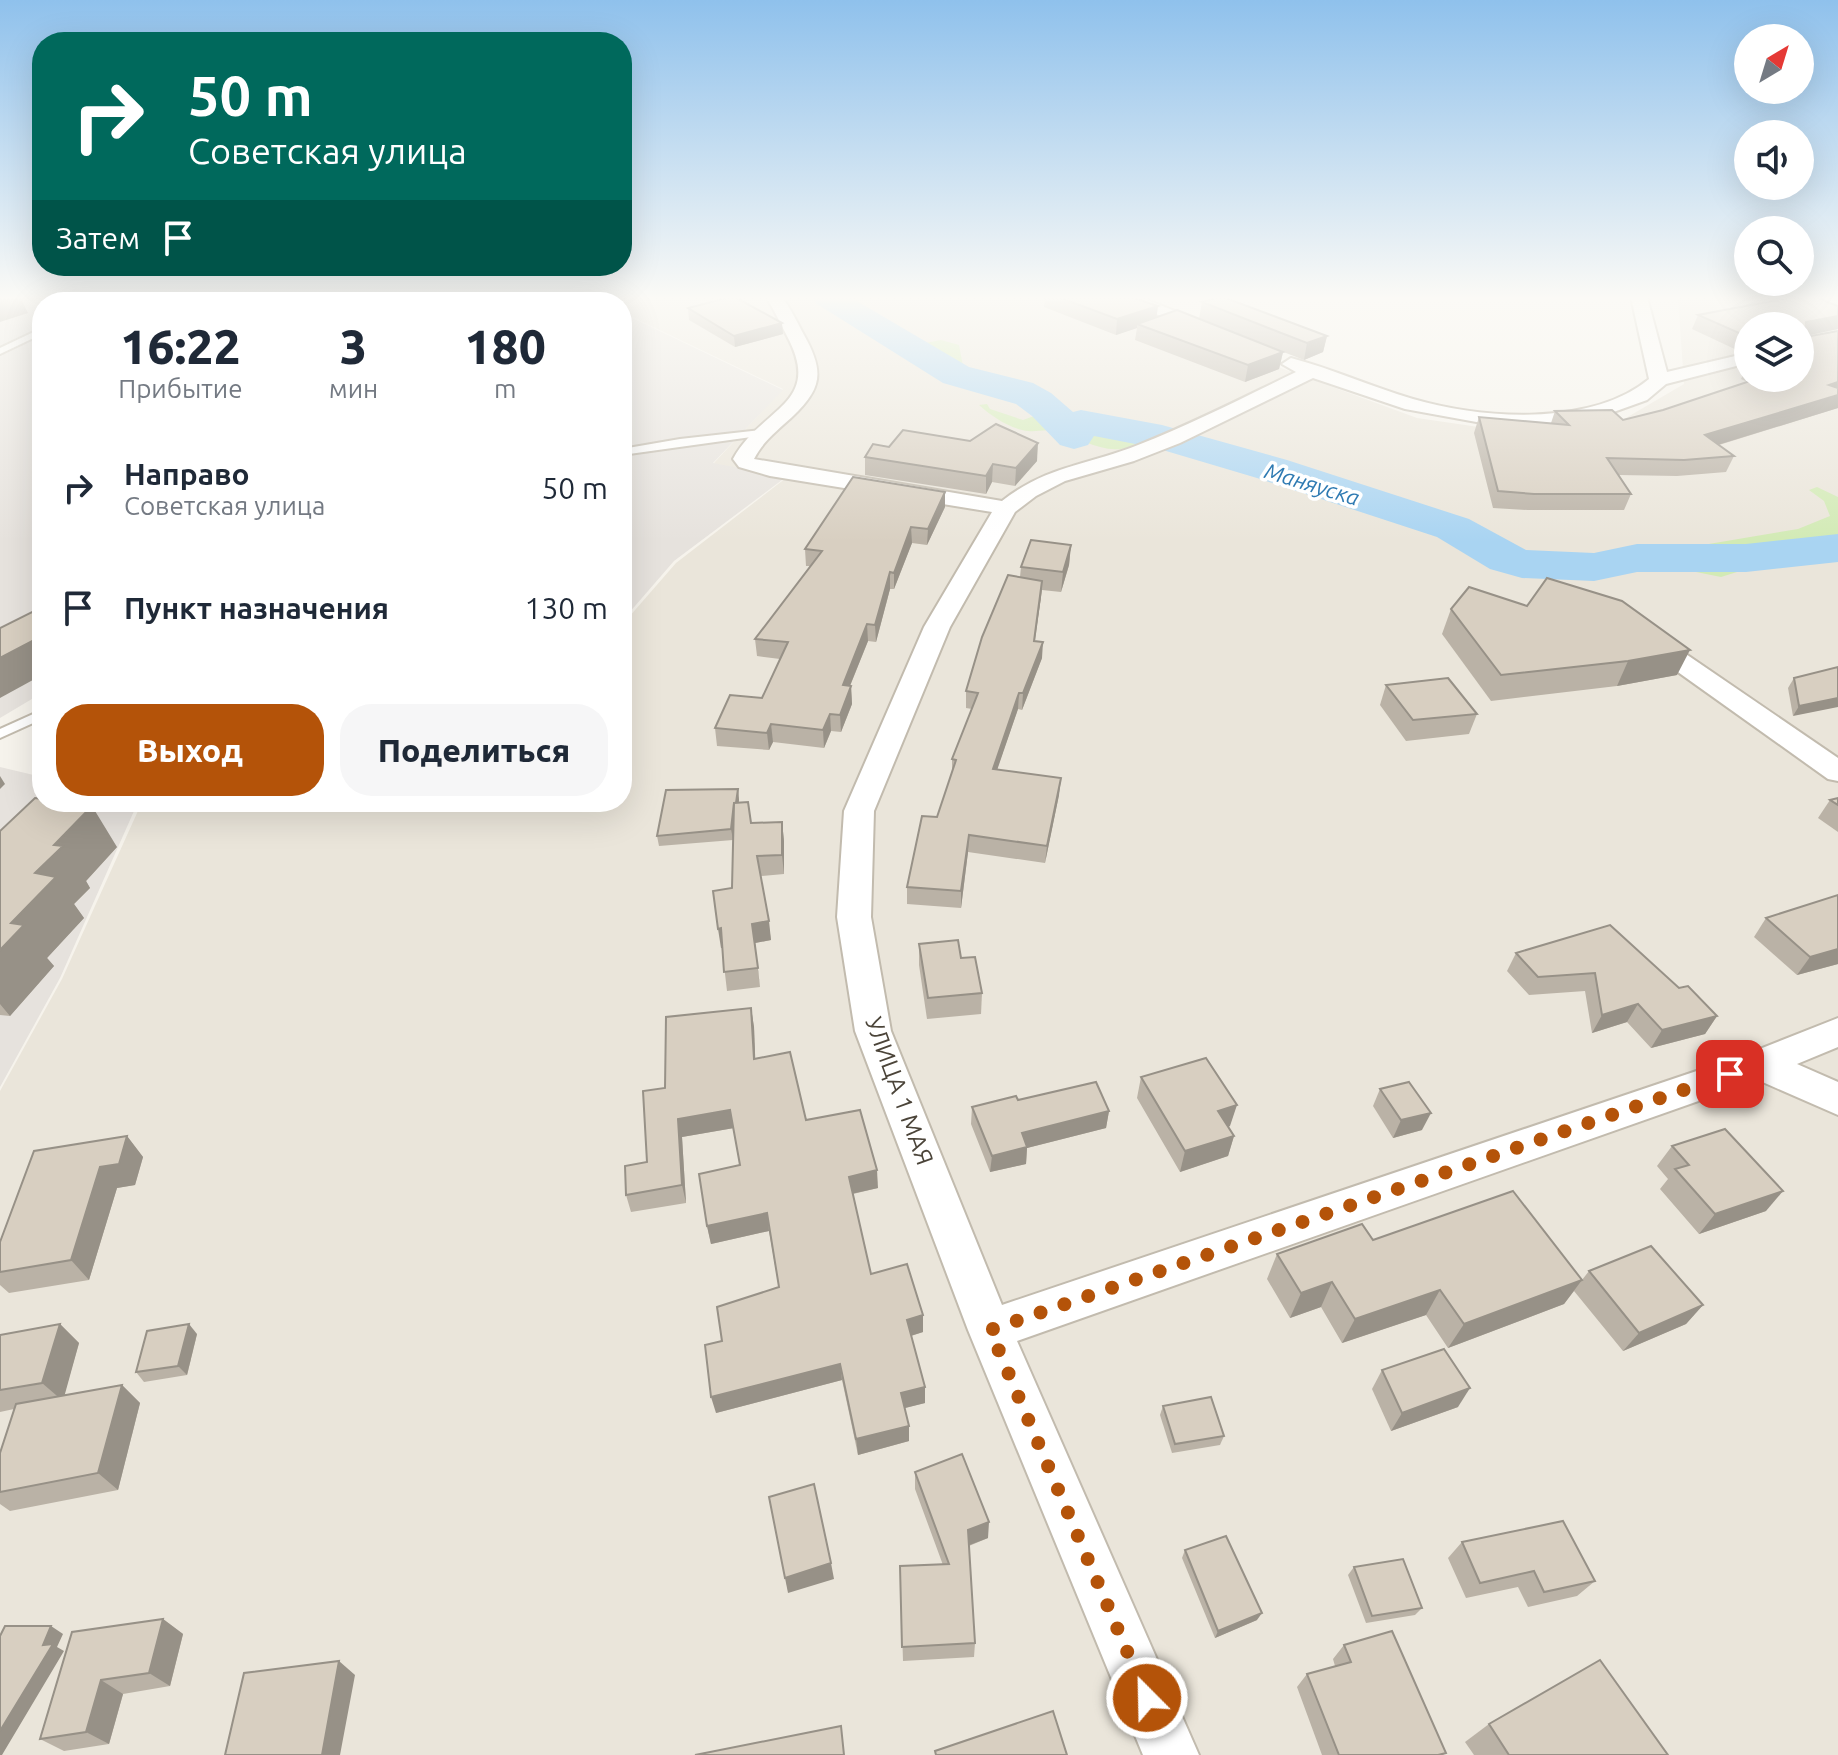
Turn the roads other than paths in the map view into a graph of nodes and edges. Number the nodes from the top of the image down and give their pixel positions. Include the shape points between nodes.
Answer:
1 (808, 379) edge
2 (1296, 379) edge
3 (1331, 379) edge
4 (1663, 379) edge
5 (1659, 380) joint
6 (761, 433) junction
7 (632, 450) edge
8 (1006, 508) junction
9 (1649, 640) edge
10 (32, 719) edge
11 (0, 734) edge
12 (1838, 772) edge
13 (1838, 1032) edge
14 (1760, 1064) junction
15 (1838, 1099) edge
16 (990, 1330) junction
17 (1171, 1755) edge

1 - 6 street via 787,411
2 - 8 street, УЛИЦА 1 МАЯ via 1173,439 1057,476
3 - 5 street via 1412,405 1504,421 1587,415 1640,396
4 - 5 street
6 - 7 lane
6 - 8 street via 743,459 752,466
8 - 16 street, УЛИЦА 1 МАЯ via 937,627 859,811 854,917 873,1031
9 - 12 street
10 - 11 lane
13 - 14 street
14 - 15 street
14 - 16 street
16 - 17 street, УЛИЦА 1 МАЯ

